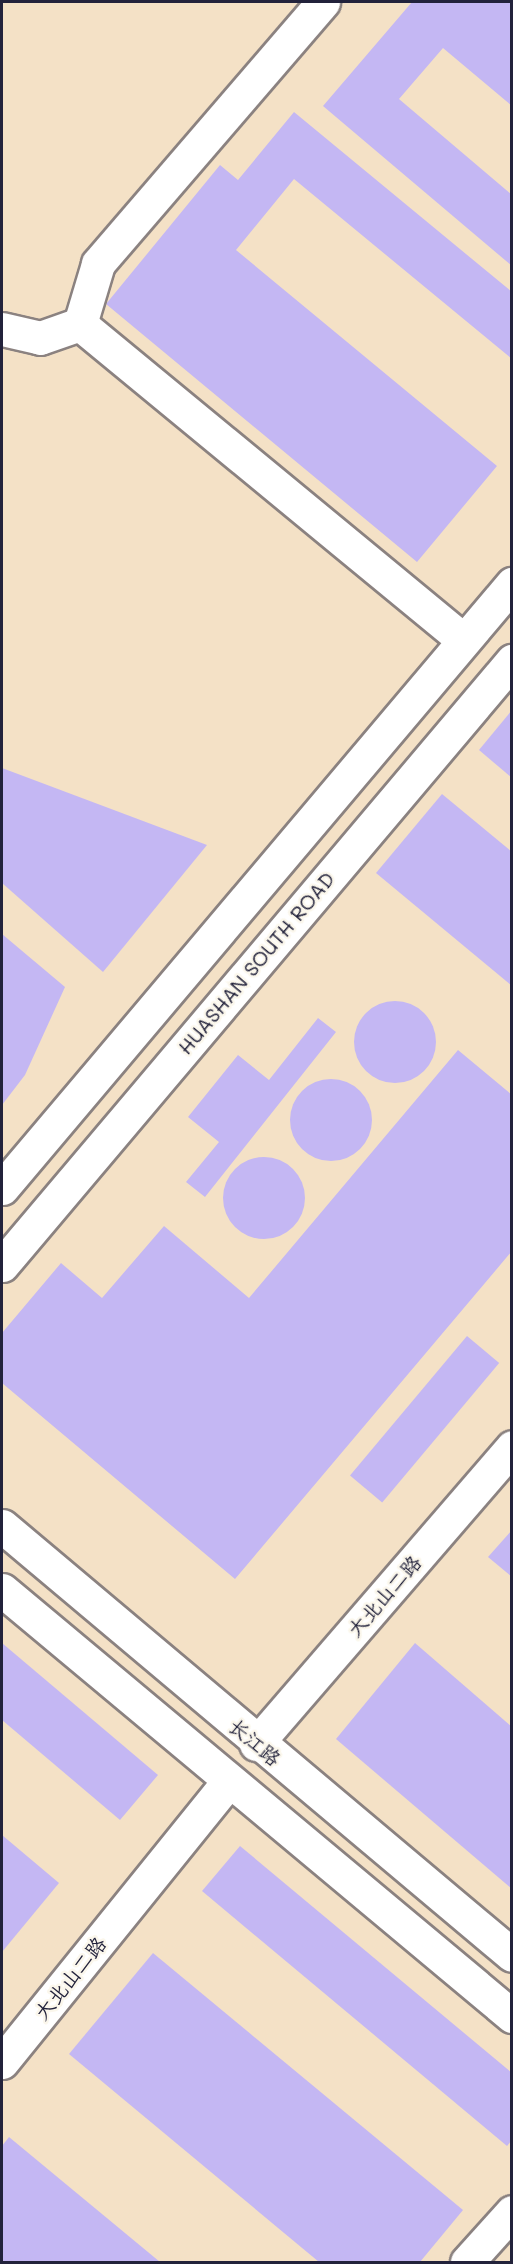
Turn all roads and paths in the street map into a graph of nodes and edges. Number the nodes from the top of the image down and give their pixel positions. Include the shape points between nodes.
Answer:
1 (323, 2) edge
2 (80, 324) junction
3 (2, 329) edge
4 (512, 584) edge
5 (465, 640) junction
6 (512, 661) edge
7 (2, 1188) edge
8 (2, 1265) edge
9 (512, 1447) edge
10 (2, 1526) edge
11 (2, 1590) edge
12 (256, 1744) junction
13 (228, 1782) junction
14 (512, 1955) edge
15 (512, 2016) edge
16 (2, 2062) edge
17 (512, 2212) edge
18 (467, 2262) edge

1 - 2 street via 98,264
2 - 3 street via 40,338
2 - 5 street
4 - 5 street
5 - 7 street
6 - 8 street, HUASHAN SOUTH ROAD
9 - 12 street, 大北山二路
10 - 12 street, 长江路
11 - 13 street
12 - 14 street, 长江路
13 - 15 street
13 - 16 street, 大北山二路
17 - 18 street

